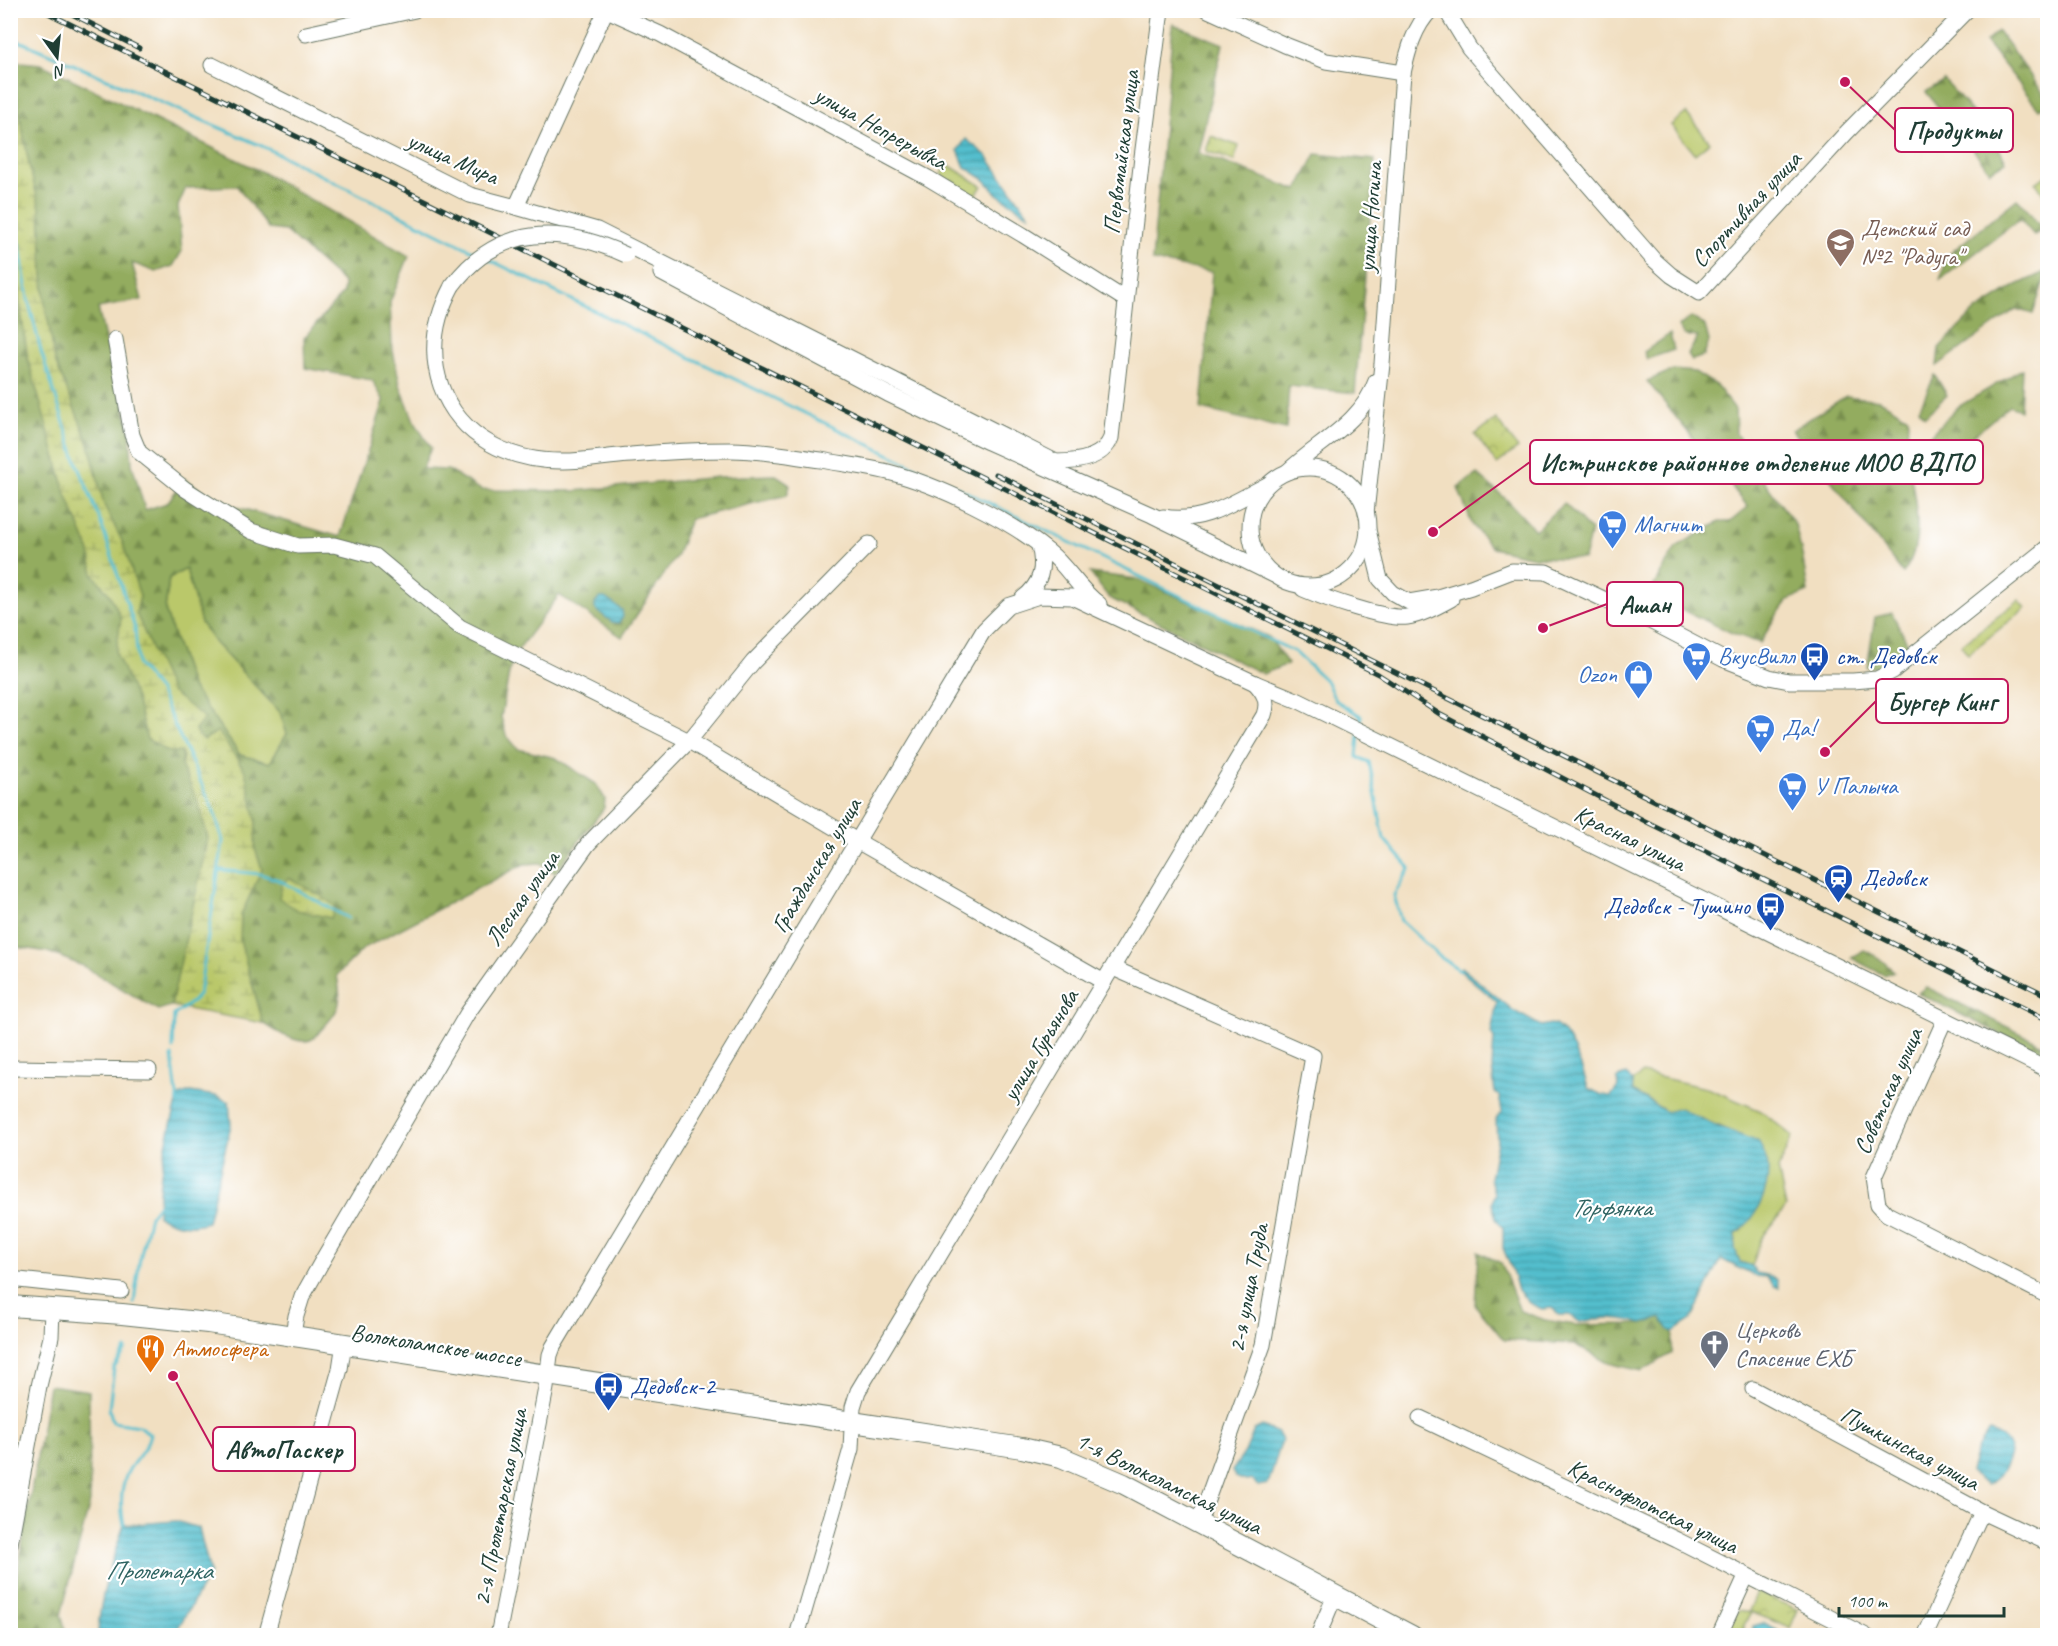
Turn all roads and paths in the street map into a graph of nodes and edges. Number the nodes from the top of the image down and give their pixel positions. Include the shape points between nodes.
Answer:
1 (415, 10) edge
2 (607, 10) edge
3 (1161, 10) edge
4 (1208, 10) edge
5 (1431, 10) edge
6 (1446, 10) edge
7 (1967, 10) edge
8 (306, 34) dead end
9 (212, 65) dead end
10 (1403, 73) junction
11 (516, 207) junction
12 (1126, 300) junction
13 (115, 339) dead end
14 (1382, 364) junction
15 (1285, 474) junction
16 (1269, 484) junction
17 (1366, 513) junction
18 (1152, 515) junction
19 (1368, 530) junction
20 (869, 544) dead end
21 (1039, 546) junction
22 (2048, 547) edge
23 (1274, 575) junction
24 (1293, 584) junction
25 (1472, 587) junction
26 (1012, 605) junction
27 (1116, 617) junction
28 (1255, 683) junction
29 (689, 741) junction
30 (857, 841) junction
31 (1113, 968) junction
32 (1104, 982) junction
33 (1945, 1019) junction
34 (10, 1068) edge
35 (148, 1070) dead end
36 (2048, 1070) edge
37 (10, 1279) edge
38 (121, 1291) dead end
39 (2048, 1296) edge
40 (10, 1306) edge
41 (52, 1315) junction
42 (10, 1318) edge
43 (293, 1335) junction
44 (343, 1350) junction
45 (547, 1382) junction
46 (1753, 1389) dead end
47 (1420, 1418) dead end
48 (852, 1429) junction
49 (1982, 1512) junction
50 (1199, 1522) junction
51 (2048, 1543) edge
52 (10, 1544) edge
53 (1746, 1576) junction
54 (1333, 1600) junction
55 (266, 1635) edge
56 (498, 1635) edge
57 (797, 1635) edge
58 (1318, 1635) edge
59 (1387, 1635) edge
60 (1412, 1635) edge
61 (1719, 1635) edge
62 (1866, 1635) edge
63 (1925, 1635) edge

1 - 8 street
2 - 11 street, улица Мира
2 - 12 street, улица Непрерывка via 660,34 928,178
3 - 12 street, Первомайская улица
4 - 10 street via 1326,61
5 - 10 street, улица Ногина via 1410,44
6 - 7 street, Спортивная улица via 1469,48 1653,259 1699,293
9 - 11 street, улица Мира via 466,193
10 - 14 street, улица Ногина
11 - 12 street, Первомайская улица via 597,230 1056,462 1088,458 1108,446
13 - 29 street via 132,435 139,452 185,489 251,531 298,546 334,545 375,556 460,627
14 - 15 street via 1356,415
14 - 17 street, улица Ногина
15 - 16 street
15 - 17 street via 1315,469 1335,474 1358,494
16 - 18 street via 1204,516 1182,519
16 - 23 street via 1252,511 1250,532 1255,551
17 - 19 street
18 - 21 street, bridge via 888,394 609,247 557,234 517,238 470,265 446,298 437,324 434,351 443,391 457,415 475,434 498,449 524,458 563,461 732,450 775,453 888,472 948,494 1010,524
18 - 23 street
19 - 24 street via 1362,553 1342,576 1323,585
19 - 25 street via 1380,579 1400,598 1409,602
20 - 29 street, Лесная улица via 753,662
21 - 26 street via 1043,565 1037,585
21 - 27 street via 1056,558 1095,602
22 - 25 street via 1893,670 1877,679 1853,681 1789,681 1742,668 1546,572 1512,571
23 - 24 street
24 - 25 street via 1343,603 1407,617 1438,606
26 - 27 street, Гражданская улица via 1039,596 1072,597
26 - 30 street, Гражданская улица via 984,630
27 - 28 street, Гражданская улица
28 - 31 street, улица Гурьянова via 1266,700 1264,715
28 - 33 street, Красная улица via 1299,700
29 - 30 street
29 - 43 street, Лесная улица via 588,844 467,1014 302,1297
30 - 32 street
30 - 45 street, Гражданская улица via 553,1347
31 - 32 street, улица Гурьянова
31 - 50 street, 2-я улица Труда via 1313,1056 1263,1345
32 - 48 street, улица Гурьянова via 858,1391
33 - 36 street, Красная улица
33 - 39 street, Советская улица via 1874,1177 1878,1204 1887,1214
34 - 35 street
37 - 38 street
40 - 41 main road, Волоколамское шоссе
41 - 42 main road, Волоколамское шоссе
41 - 43 main road, Волоколамское шоссе via 208,1323
41 - 44 main road, Волоколамское шоссе
41 - 52 street
43 - 44 main road, Волоколамское шоссе
44 - 45 main road, Волоколамское шоссе
44 - 55 street
45 - 48 main road, Волоколамское шоссе
45 - 56 street, 2-я Пролетарская улица
46 - 49 street, Пушкинская улица
47 - 53 street, Краснофлотская улица
48 - 50 main road, 1-я Волоколамская улица via 977,1440 1061,1457
48 - 54 main road, 1-я Волоколамская улица via 1035,1463 1087,1479
48 - 57 street, улица Гурьянова via 851,1449
49 - 51 street, Пушкинская улица
49 - 63 street
50 - 54 main road, 1-я Волоколамская улица
53 - 61 street
53 - 62 street, Краснофлотская улица
54 - 58 street
54 - 59 main road, 1-я Волоколамская улица
54 - 60 main road, 1-я Волоколамская улица

